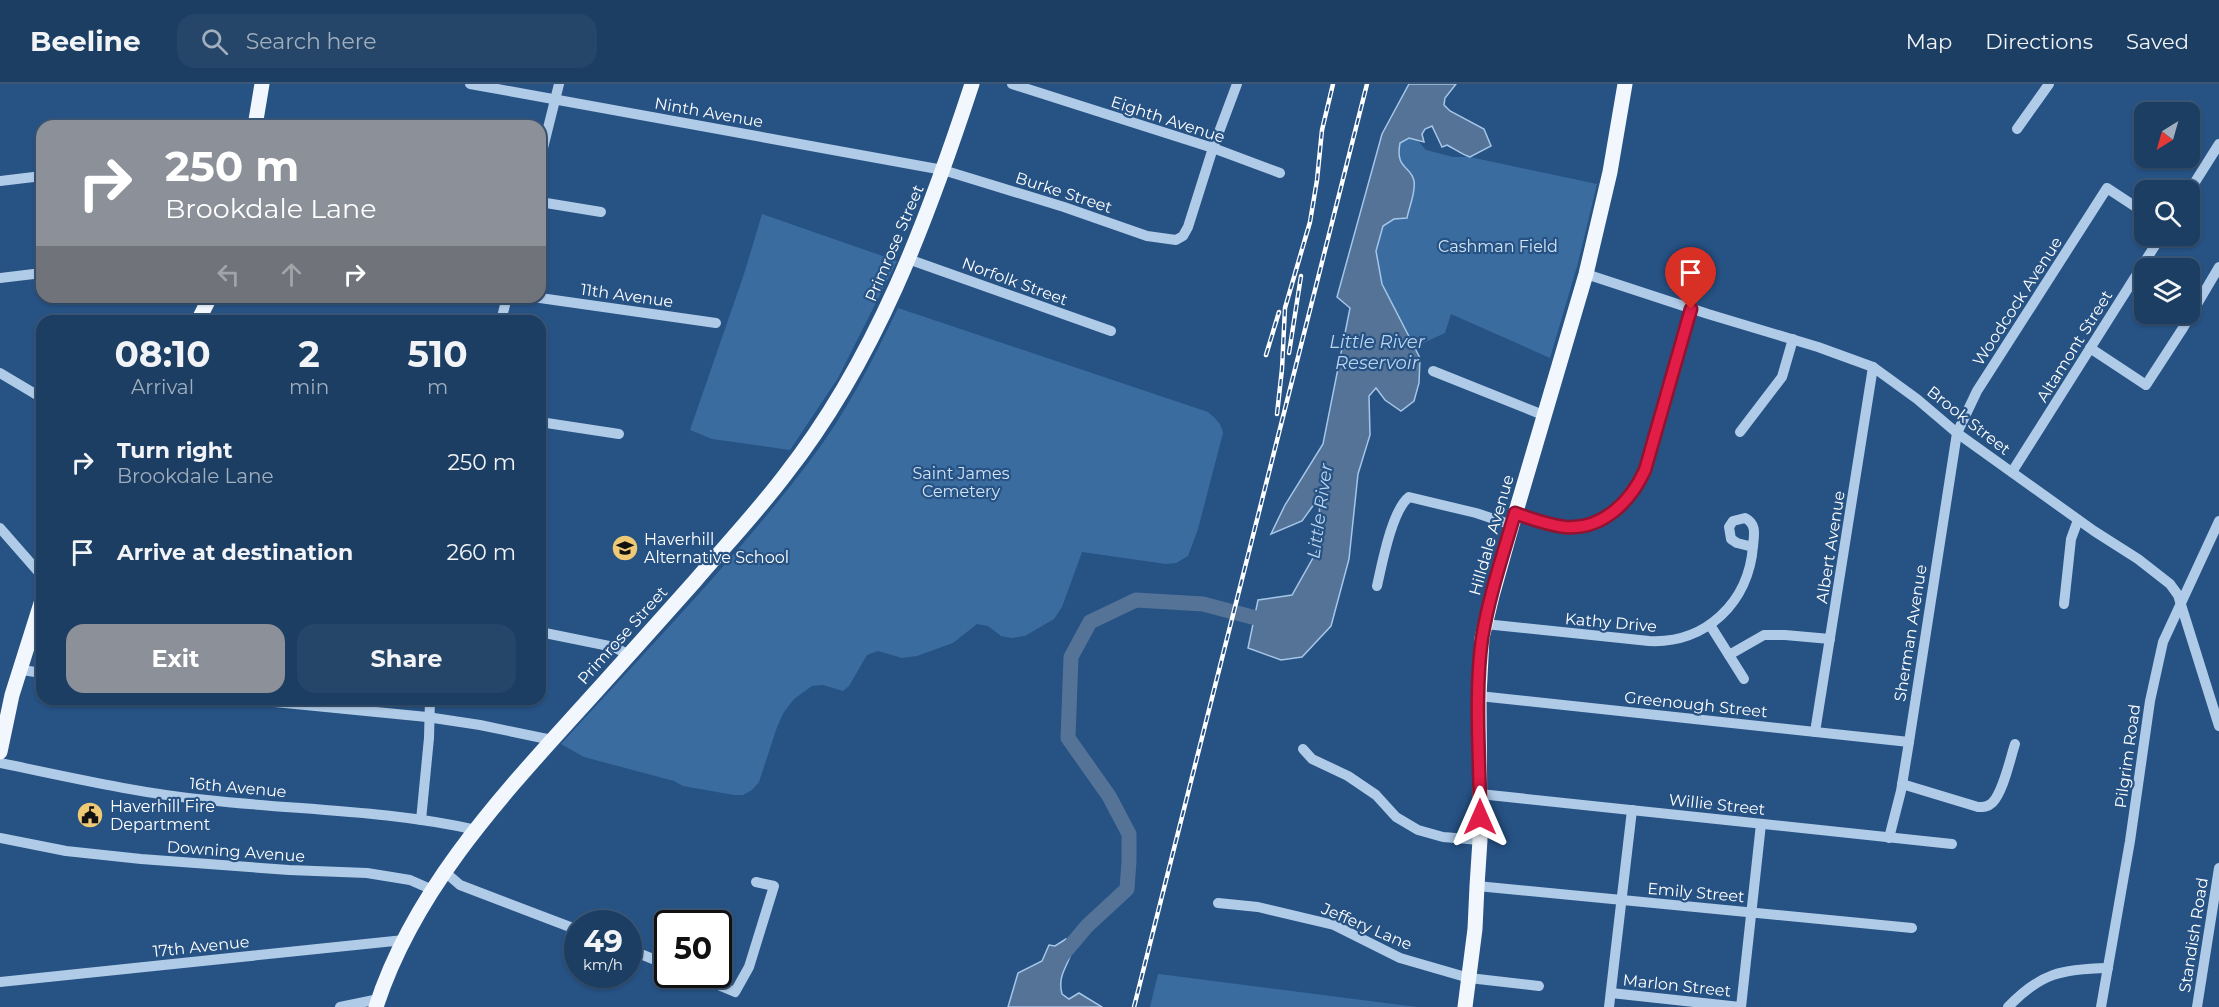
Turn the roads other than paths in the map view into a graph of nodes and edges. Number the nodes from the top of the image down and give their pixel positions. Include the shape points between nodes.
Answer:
1 (262, 84) edge
2 (470, 84) edge
3 (559, 84) edge
4 (972, 84) edge
5 (1012, 84) edge
6 (1237, 84) edge
7 (1625, 84) edge
8 (2049, 84) edge
9 (555, 100) junction
10 (256, 120) edge
11 (2018, 129) dead end
12 (546, 136) edge
13 (2219, 144) edge
14 (1213, 148) junction
15 (943, 170) junction
16 (1280, 172) dead end
17 (36, 177) edge
18 (2196, 180) edge
19 (0, 181) edge
20 (546, 202) edge
21 (2134, 206) edge
22 (600, 212) dead end
23 (2155, 246) edge
24 (908, 259) junction
25 (2219, 267) edge
26 (36, 274) edge
27 (1586, 274) junction
28 (0, 278) edge
29 (546, 299) edge
30 (1691, 309) junction
31 (716, 323) dead end
32 (1112, 331) dead end
33 (1793, 339) junction
34 (2090, 348) junction
35 (1873, 367) junction
36 (1434, 371) dead end
37 (0, 373) edge
38 (36, 394) edge
39 (1544, 415) junction
40 (546, 423) edge
41 (1740, 432) dead end
42 (1957, 433) junction
43 (619, 434) dead end
44 (2012, 472) junction
45 (1513, 519) junction
46 (2078, 520) junction
47 (2219, 523) edge
48 (0, 528) edge
49 (1753, 547) dead end
50 (36, 569) edge
51 (1377, 586) dead end
52 (2181, 602) junction
53 (2064, 604) dead end
54 (36, 621) edge
55 (1485, 624) junction
56 (1710, 625) junction
57 (546, 633) edge
58 (1830, 639) junction
59 (629, 655) junction
60 (1729, 655) junction
61 (22, 670) junction
62 (36, 672) edge
63 (1744, 679) dead end
64 (12, 695) junction
65 (1479, 696) junction
66 (306, 705) edge
67 (430, 705) edge
68 (0, 710) edge
69 (430, 717) junction
70 (2219, 726) edge
71 (1815, 732) junction
72 (552, 740) junction
73 (1909, 742) junction
74 (2015, 744) dead end
75 (1303, 749) dead end
76 (0, 752) edge
77 (0, 762) edge
78 (1902, 784) junction
79 (1480, 794) junction
80 (1632, 810) junction
81 (421, 820) junction
82 (1761, 824) junction
83 (476, 830) junction
84 (0, 838) edge
85 (1889, 838) junction
86 (1480, 840) junction
87 (1952, 844) dead end
88 (2219, 868) edge
89 (445, 872) junction
90 (756, 882) dead end
91 (1478, 886) junction
92 (433, 890) junction
93 (1622, 900) junction
94 (1218, 903) dead end
95 (1751, 913) junction
96 (564, 925) edge
97 (1912, 928) dead end
98 (404, 940) junction
99 (2108, 968) junction
100 (1469, 978) junction
101 (0, 982) edge
102 (1539, 986) dead end
103 (725, 988) edge
104 (1611, 993) junction
105 (378, 1003) edge
106 (340, 1007) edge
107 (1465, 1007) edge
108 (1609, 1007) edge
109 (1741, 1007) edge
110 (2008, 1007) edge
111 (2101, 1007) edge
112 (2197, 1007) edge

1 - 10 main road
2 - 9 street, Ninth Avenue
3 - 9 street
4 - 15 main road, Primrose Street
5 - 14 street, Eighth Avenue
6 - 14 street
7 - 27 main road, Hilldale Avenue
8 - 11 street
9 - 12 street
9 - 15 street, Ninth Avenue
13 - 18 street
14 - 15 street, Burke Street via 1188,227 1176,240 1148,236
14 - 16 street, Eighth Avenue
15 - 24 main road, Primrose Street
17 - 19 street
20 - 22 street
21 - 42 street, Woodcock Avenue via 2107,188 1977,391
23 - 34 street, Altamont Street
24 - 32 street, Norfolk Street
24 - 59 main road, Primrose Street via 846,386 796,461
25 - 34 street via 2146,385
26 - 28 street
27 - 30 street, Brook Street
27 - 39 main road, Hilldale Avenue
29 - 31 street, 11th Avenue
30 - 33 street, Brook Street
30 - 45 street via 1645,470 1626,500 1605,517 1574,527
33 - 35 street, Brook Street
33 - 41 street via 1782,377
34 - 44 street, Altamont Street
35 - 42 street, Brook Street
35 - 58 street, Albert Avenue
36 - 39 street
37 - 38 street
39 - 45 main road, Hilldale Avenue
40 - 43 street
42 - 44 street, Brook Street
42 - 73 street, Sherman Avenue
44 - 46 street, Brook Street
45 - 51 street via 1409,497 1403,501 1389,537
45 - 55 main road, Hilldale Avenue
46 - 52 street, Brook Street via 2170,584
46 - 53 street via 2071,539
47 - 52 street, Pilgrim Road
48 - 50 street
49 - 56 street, Kathy Drive via 1739,595
52 - 70 street, Brook Street
52 - 99 street, Pilgrim Road via 2163,642 2150,701
54 - 61 main road
55 - 56 street, Kathy Drive via 1660,642 1682,639
55 - 65 main road, Hilldale Avenue
56 - 60 street
57 - 59 street via 614,647
58 - 60 street via 1764,635
58 - 71 street, Albert Avenue
59 - 72 main road, Primrose Street
60 - 63 street
61 - 62 street
61 - 64 main road
64 - 68 main road
64 - 76 main road
65 - 71 street, Greenough Street
65 - 79 main road, Hilldale Avenue
66 - 69 street
67 - 69 street
69 - 72 street
69 - 81 street
71 - 73 street, Greenough Street
72 - 83 main road, Primrose Street
73 - 78 street, Sherman Avenue
74 - 78 street via 2000,789 1986,807
75 - 86 street via 1312,759 1376,795 1396,816 1418,830
77 - 81 street, 16th Avenue via 163,795
78 - 85 street, Sherman Avenue
79 - 80 street, Willie Street
79 - 86 main road, Hilldale Avenue
80 - 82 street, Willie Street
80 - 93 street
81 - 83 street, 16th Avenue
82 - 85 street, Willie Street
82 - 95 street
83 - 89 main road, Primrose Street
84 - 92 street, Downing Avenue via 141,859 367,873 410,879
85 - 87 street, Willie Street
86 - 91 main road, Hilldale Avenue
88 - 112 street, Standish Road
89 - 92 main road, Primrose Street
89 - 96 street via 460,885
90 - 103 street via 774,886 749,967 735,992
91 - 93 street, Emily Street
91 - 100 main road, Hilldale Avenue
92 - 98 main road, Primrose Street
93 - 95 street, Emily Street
93 - 104 street
94 - 100 street, Jeffery Lane via 1258,907 1334,925 1400,958
95 - 97 street, Emily Street
95 - 109 street
98 - 101 street, 17th Avenue
98 - 105 main road, Primrose Street
99 - 110 street via 2058,972 2031,985
99 - 111 street, Pilgrim Road
100 - 102 street
100 - 107 main road, Hilldale Avenue
104 - 108 street
104 - 109 street, Marlon Street
105 - 106 street

